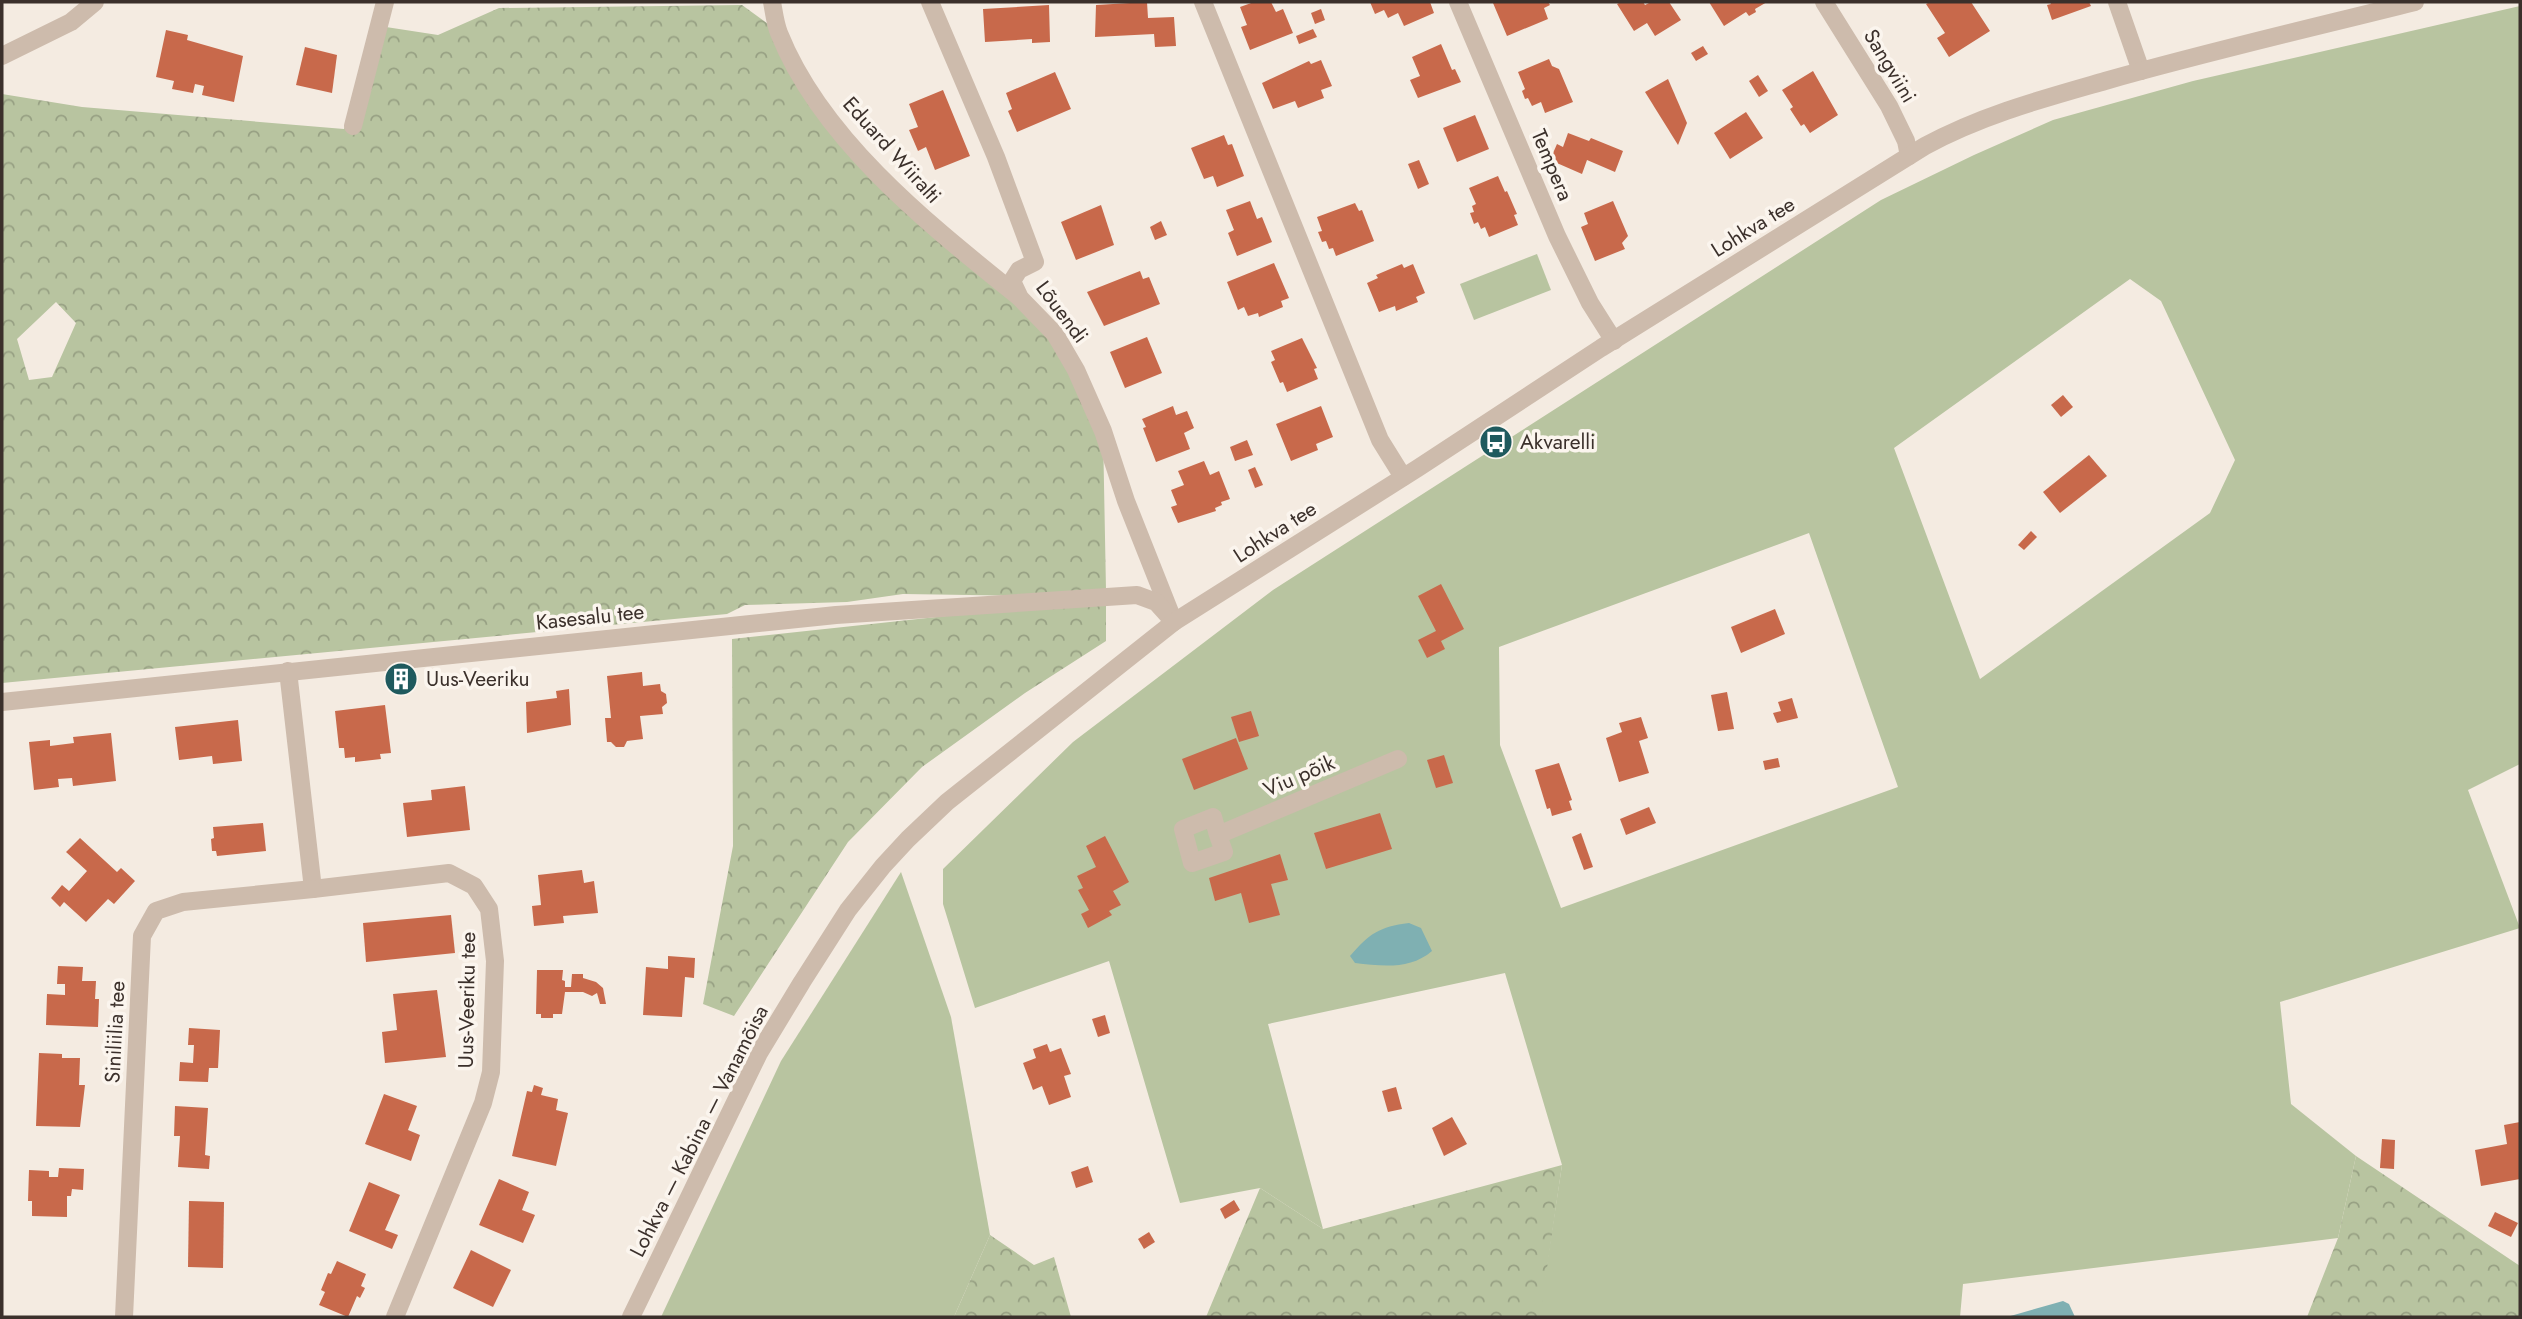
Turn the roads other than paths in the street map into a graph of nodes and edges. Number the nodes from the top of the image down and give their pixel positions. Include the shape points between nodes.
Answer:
1 (95, 2) edge
2 (385, 2) edge
3 (772, 2) edge
4 (930, 2) edge
5 (1203, 2) edge
6 (1458, 2) edge
7 (1824, 2) edge
8 (2117, 2) edge
9 (2414, 2) edge
10 (2, 56) edge
11 (2141, 71) junction
12 (353, 126) dead end
13 (1909, 156) junction
14 (1020, 298) junction
15 (1614, 341) junction
16 (1403, 477) junction
17 (1174, 622) junction
18 (288, 671) junction
19 (2, 702) edge
20 (1398, 759) dead end
21 (1219, 835) dead end
22 (313, 888) junction
23 (124, 1317) edge
24 (395, 1317) edge
25 (632, 1317) edge

1 - 10 street via 71,22
2 - 12 street
3 - 14 street, Eduard Wiiralti via 787,48 838,131 923,219
4 - 14 street, Lõuendi via 1035,262 1018,270 1012,281
5 - 16 street via 1380,440
6 - 15 street, Tempera via 1557,236
7 - 13 street, Sangviini via 1889,106
8 - 11 street
9 - 11 street, Lohkva tee
11 - 13 street, Lohkva tee via 2000,111
13 - 15 street, Lohkva tee
14 - 17 street, Lõuendi via 1055,334 1076,370
15 - 16 street, Lohkva tee
16 - 17 street, Lohkva tee
17 - 18 street, Kasesalu tee via 1156,602 1137,595 836,615
17 - 25 street, Lohkva — Kabina — Vanamõisa via 947,802 908,839 848,910 760,1053
18 - 19 street, Kasesalu tee
18 - 22 street
20 - 21 street, Viu põik
22 - 23 street, Siniliilia tee via 183,902 156,911 142,936
22 - 24 street, Uus-Veeriku tee via 449,873 474,886 489,909 495,961 491,1072 483,1103

